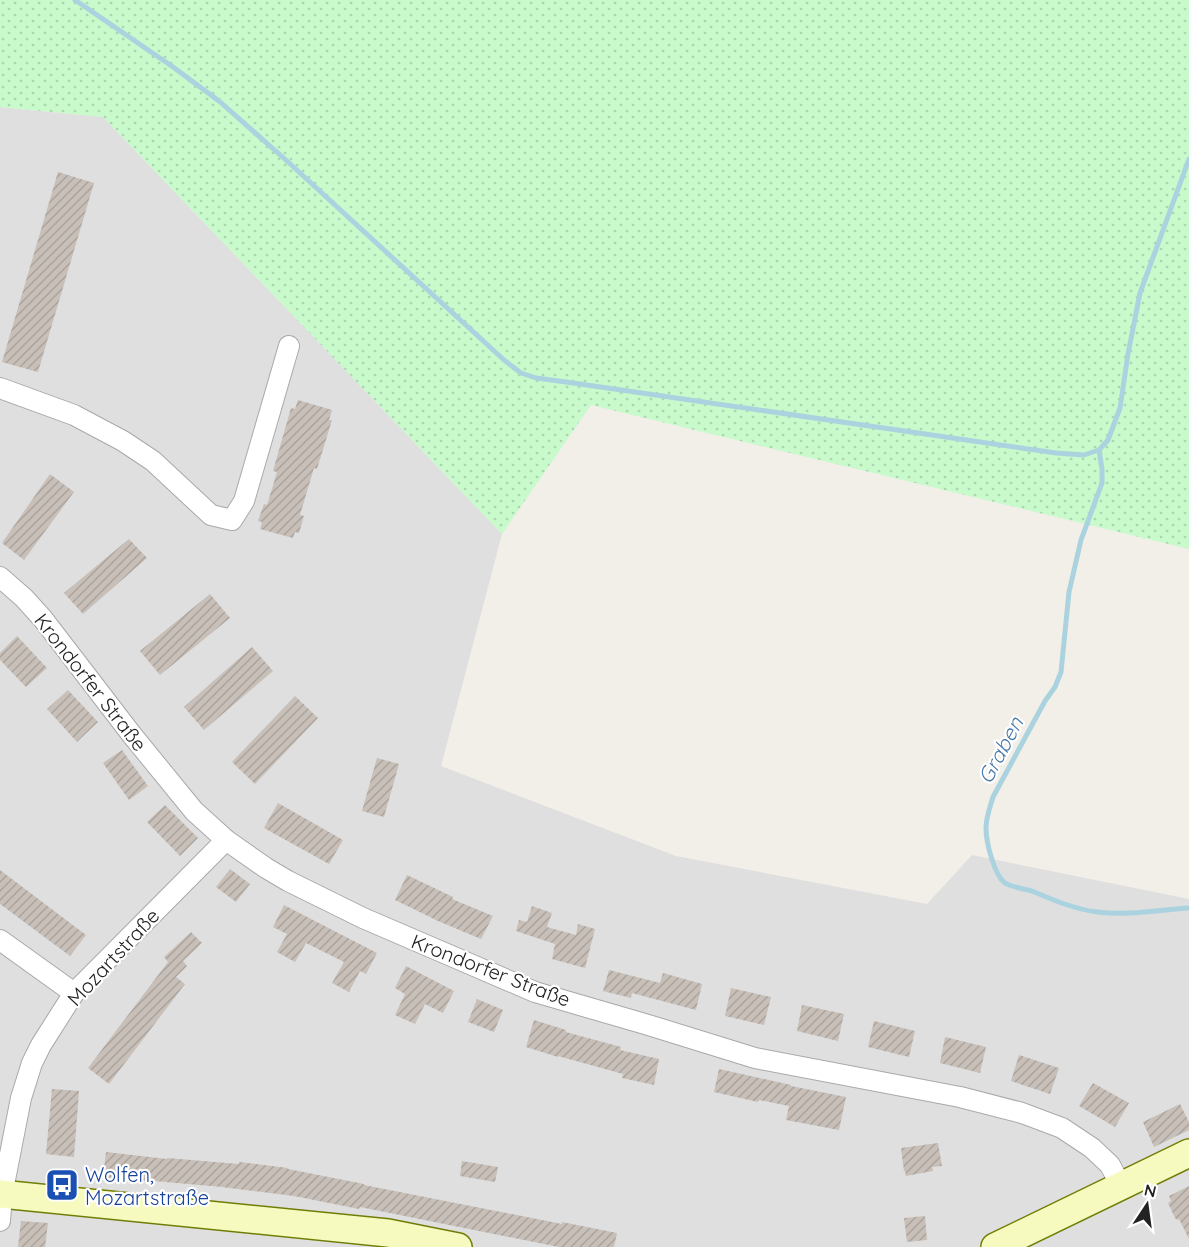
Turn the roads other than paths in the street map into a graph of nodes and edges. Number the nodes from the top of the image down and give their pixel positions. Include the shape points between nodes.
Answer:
1 (289, 346) dead end
2 (0, 388) edge
3 (0, 577) edge
4 (226, 840) junction
5 (0, 940) edge
6 (74, 993) junction
7 (1189, 1153) edge
8 (1122, 1186) junction
9 (1, 1203) edge
10 (458, 1247) edge
11 (995, 1247) edge

1 - 2 street via 244,501 232,520 212,515 153,461 123,441 74,415
3 - 4 street, Krondorfer Straße via 43,619 180,795
4 - 6 street, Mozartstraße
4 - 8 street, Krondorfer Straße via 288,881 363,918 536,992 755,1058 960,1097 1062,1128 1102,1156
5 - 6 street
6 - 9 street, Mozartstraße via 32,1063 21,1098
7 - 8 street
8 - 11 street
9 - 10 street via 388,1233

